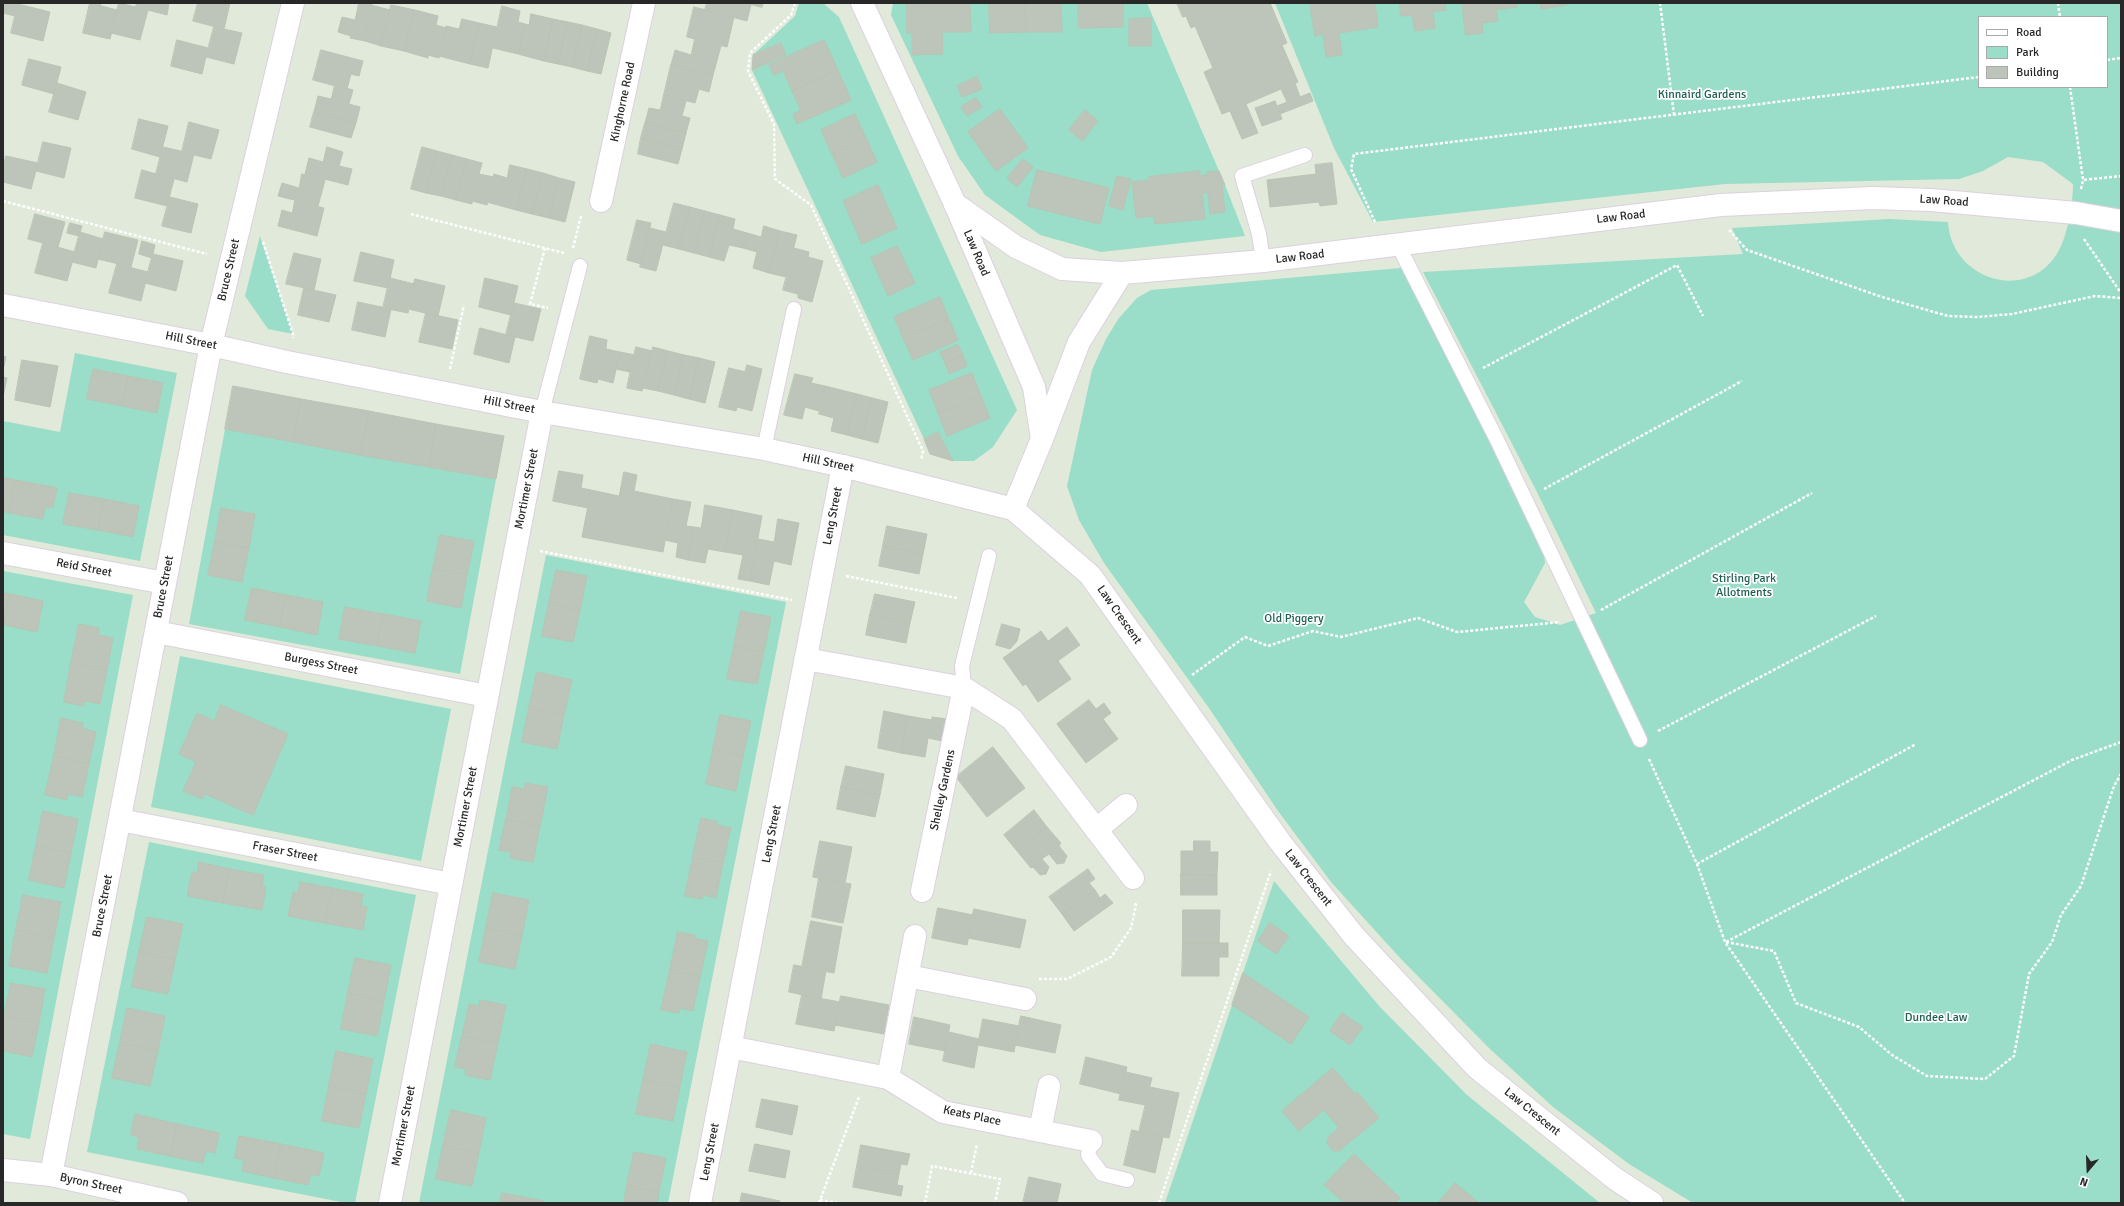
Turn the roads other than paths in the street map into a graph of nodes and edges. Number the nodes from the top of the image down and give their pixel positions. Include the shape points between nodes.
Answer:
1 (293, 3) edge
2 (644, 3) edge
3 (862, 3) edge
4 (1305, 155) dead end
5 (601, 200) road end
6 (955, 204) junction
7 (2121, 221) edge
8 (1388, 246) junction
9 (1263, 261) junction
10 (580, 266) dead end
11 (1122, 273) junction
12 (3, 305) edge
13 (794, 309) dead end
14 (211, 345) junction
15 (542, 412) junction
16 (1042, 439) junction
17 (764, 449) junction
18 (843, 466) junction
19 (1014, 509) junction
20 (3, 553) edge
21 (989, 556) dead end
22 (165, 583) junction
23 (156, 632) junction
24 (806, 658) junction
25 (964, 688) junction
26 (487, 696) junction
27 (1640, 740) road end
28 (1126, 805) dead end
29 (120, 820) junction
30 (1096, 830) junction
31 (1132, 878) road end
32 (451, 884) junction
33 (922, 891) dead end
34 (915, 936) dead end
35 (908, 976) junction
36 (1025, 999) road end
37 (730, 1047) junction
38 (878, 1076) junction
39 (1049, 1086) dead end
40 (1040, 1131) junction
41 (1091, 1140) joint
42 (3, 1170) edge
43 (51, 1175) junction
44 (1127, 1180) dead end
45 (177, 1203) edge
46 (390, 1203) edge
47 (700, 1203) edge
48 (1652, 1203) edge

1 - 14 street, Bruce Street
2 - 5 street, Kinghorne Road
3 - 6 street, Law Road
4 - 9 lane via 1242,176
6 - 11 street, Law Road via 1016,247 1062,268
6 - 16 street, Law Road via 1034,387
7 - 8 street, Law Road via 2076,213 1931,200 1873,198 1721,205
8 - 9 street, Law Road
8 - 27 lane via 1465,377
9 - 11 street, Law Road
10 - 15 lane
11 - 16 street via 1079,342
12 - 14 street, Hill Street
13 - 17 lane
14 - 15 street, Hill Street
14 - 22 street, Bruce Street
15 - 17 street, Hill Street
15 - 26 street, Mortimer Street
16 - 19 street
17 - 18 street, Hill Street
18 - 19 street, Hill Street
18 - 24 street, Leng Street
19 - 48 street, Law Crescent via 1090,575 1280,842 1354,936 1477,1068 1614,1178
20 - 22 street, Reid Street
21 - 25 lane via 962,666
22 - 23 street, Bruce Street
23 - 26 street, Burgess Street
23 - 29 street, Bruce Street
24 - 25 street
24 - 37 street, Leng Street
25 - 30 street via 1012,719
25 - 33 street, Shelley Gardens
26 - 32 street, Mortimer Street
28 - 30 street
29 - 32 street, Fraser Street
29 - 43 street, Bruce Street
30 - 31 street
32 - 46 street, Mortimer Street
34 - 35 street
35 - 36 street
35 - 38 street
37 - 38 street, Keats Place
37 - 47 street, Leng Street
38 - 40 street, Keats Place via 943,1112
39 - 40 street
40 - 41 street, Keats Place
41 - 44 lane via 1088,1155 1102,1174
42 - 43 street, Byron Street
43 - 45 street, Byron Street

